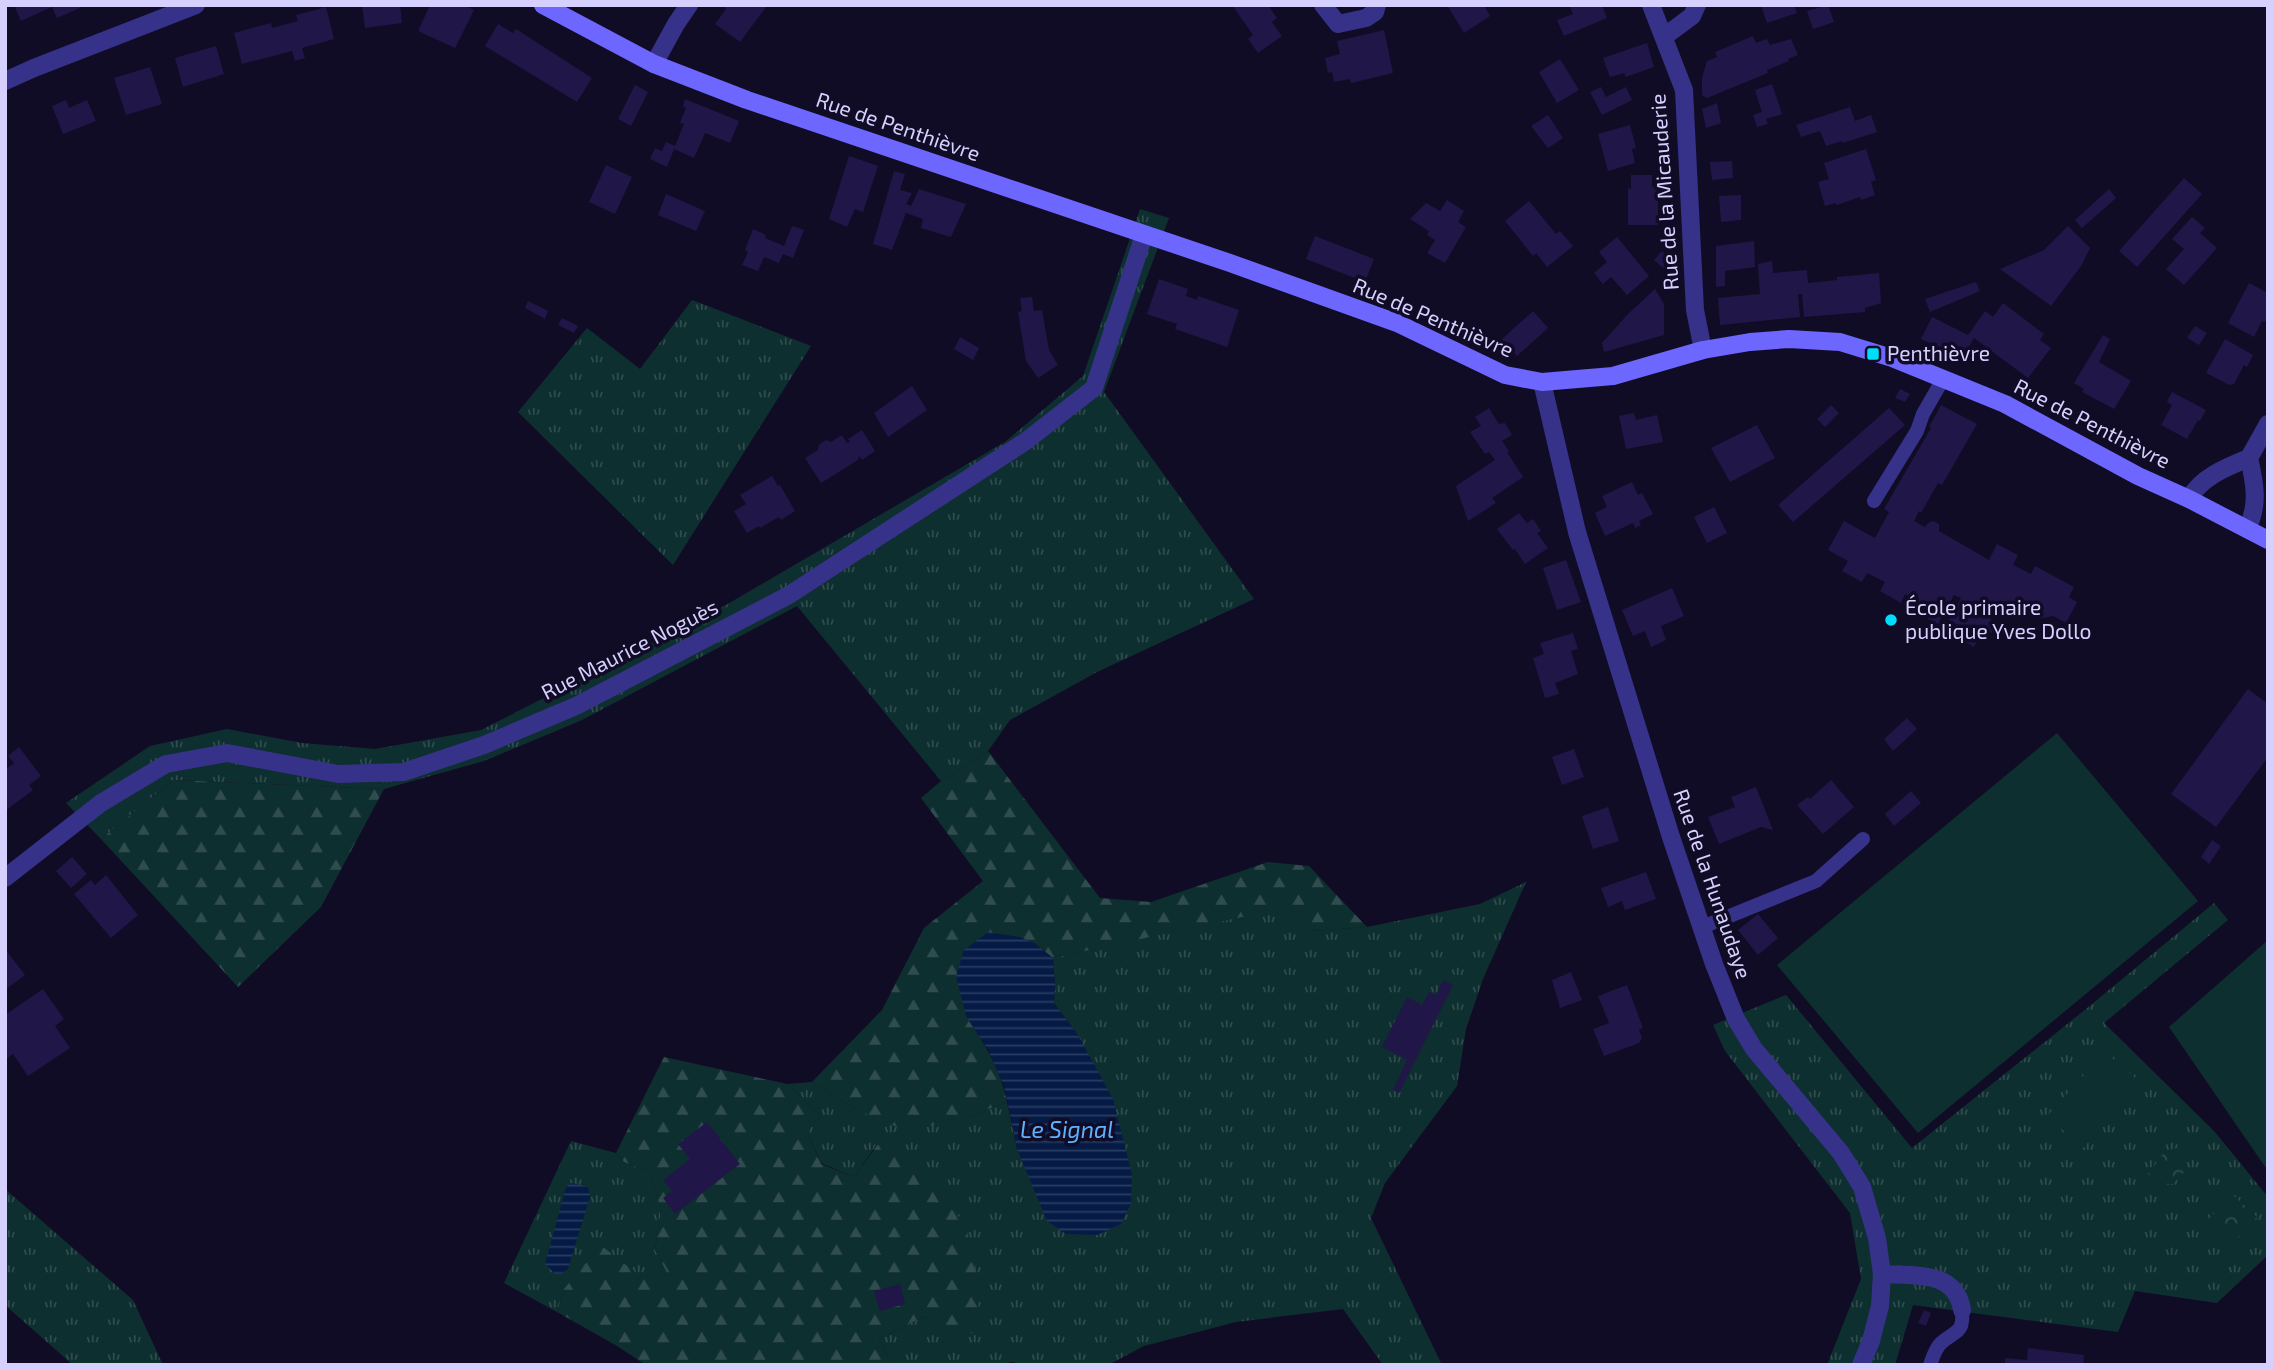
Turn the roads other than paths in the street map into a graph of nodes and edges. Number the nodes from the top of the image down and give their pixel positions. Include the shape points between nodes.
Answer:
1 (196, 5) edge
2 (543, 5) edge
3 (689, 5) edge
4 (1324, 5) edge
5 (1377, 5) edge
6 (1651, 5) edge
7 (1697, 5) edge
8 (1665, 36) junction
9 (654, 64) junction
10 (5, 82) edge
11 (1144, 235) junction
12 (1703, 350) junction
13 (1943, 379) junction
14 (1542, 382) junction
15 (2268, 424) edge
16 (2249, 458) junction
17 (2189, 499) junction
18 (1874, 500) dead end
19 (2248, 528) junction
20 (2268, 540) edge
21 (1863, 839) dead end
22 (5, 878) edge
23 (1700, 928) junction
24 (1882, 1274) junction
25 (1962, 1310) joint
26 (1861, 1365) edge
27 (1930, 1365) edge

1 - 10 street
2 - 9 street, Rue de Penthièvre
3 - 9 street
4 - 5 street via 1338,24 1366,18
6 - 8 street, Rue de la Micauderie
7 - 8 street via 1692,16
8 - 12 street, Rue de la Micauderie via 1684,90 1695,310
9 - 11 street, Rue de Penthièvre
11 - 14 street, Rue de Penthièvre via 1397,323 1505,375
11 - 22 street, Rue Maurice Noguès via 1094,388 1026,441 789,595 576,706 484,746 404,772 338,774 227,753 166,764 101,803
12 - 13 street, Rue de Penthièvre via 1789,339 1840,342
12 - 14 street, Rue de Penthièvre via 1613,376
13 - 17 street, Rue de Penthièvre via 2005,404
13 - 18 lane
14 - 23 street, Rue de la Hunaudaye via 1577,532
15 - 16 street
16 - 17 street via 2224,468 2195,488
16 - 19 street via 2255,513
17 - 19 street, Rue de Penthièvre
19 - 20 street, Rue de Penthièvre
21 - 23 lane via 1816,881
23 - 24 street, Rue de la Hunaudaye via 1742,1030 1841,1153 1862,1187
24 - 25 street via 1943,1280 1959,1295
24 - 26 street, Rue de la Hunaudaye via 1880,1306
25 - 27 lane via 1961,1329 1942,1343

